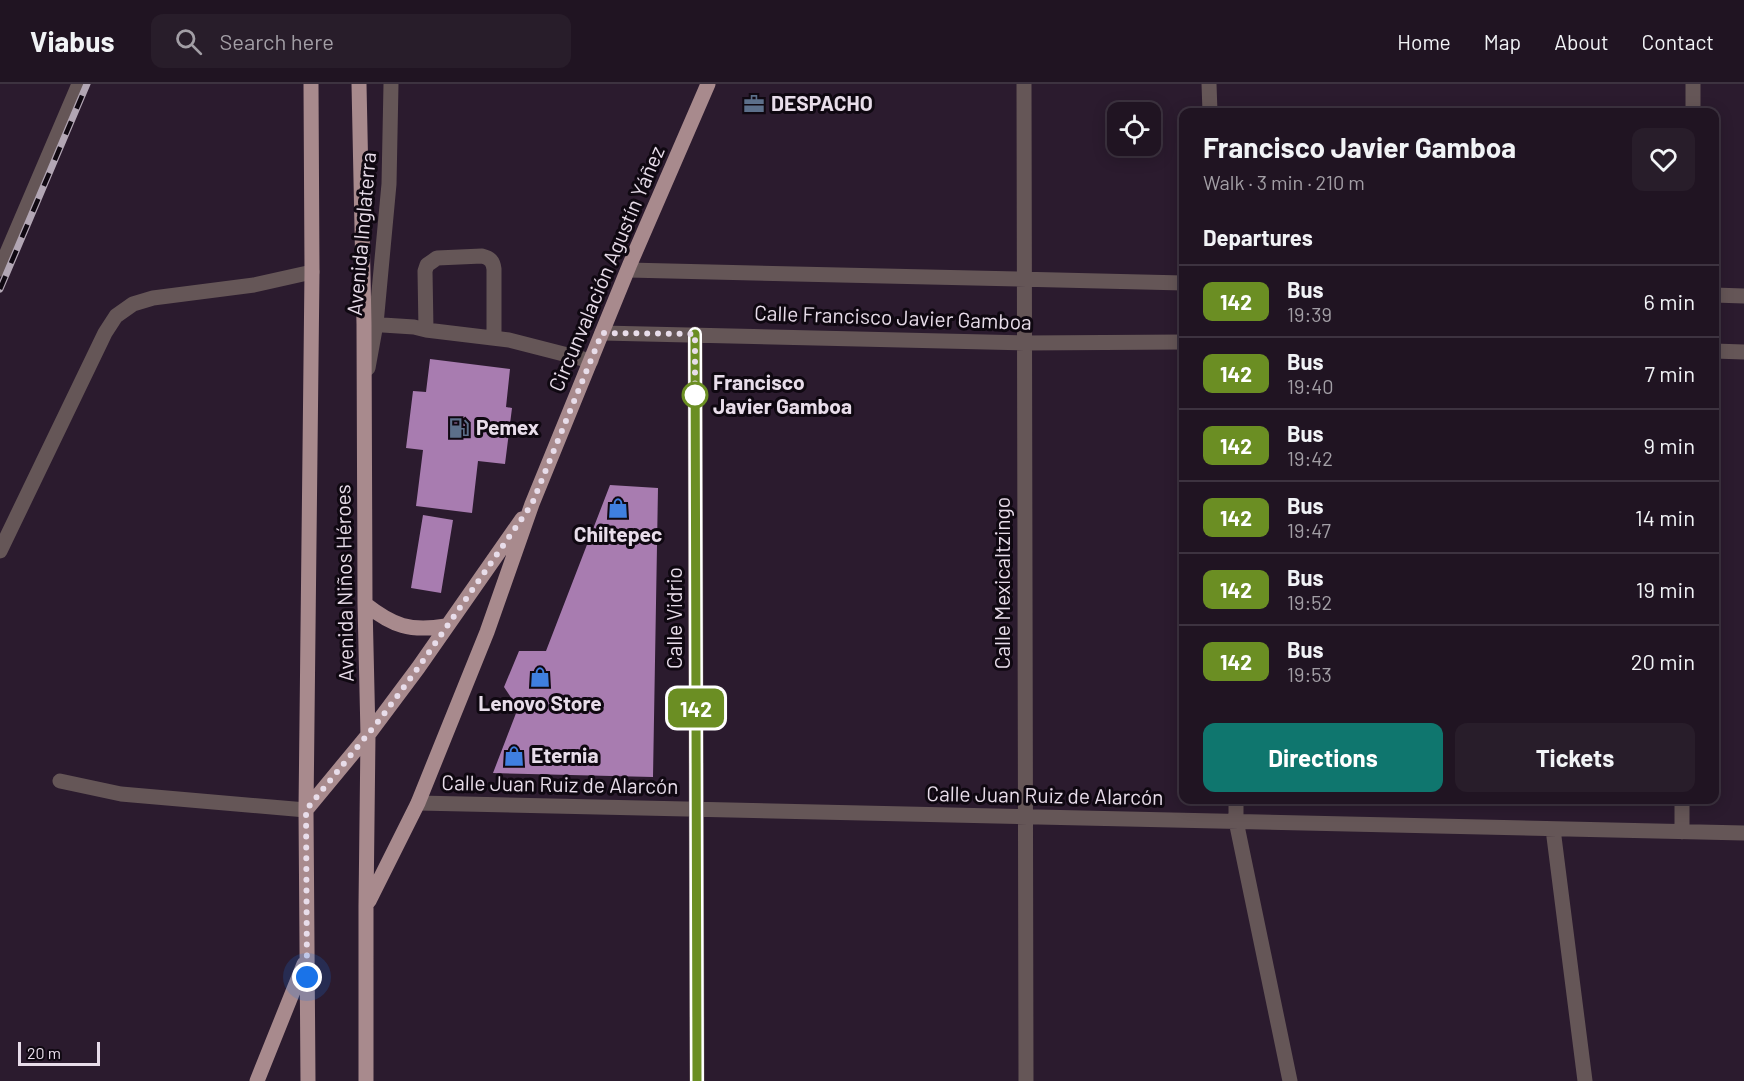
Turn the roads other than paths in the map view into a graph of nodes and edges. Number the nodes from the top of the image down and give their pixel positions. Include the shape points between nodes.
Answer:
1 (79, 84) edge
2 (311, 84) edge
3 (359, 84) edge
4 (391, 84) edge
5 (708, 84) edge
6 (1024, 84) edge
7 (1209, 84) edge
8 (1694, 84) edge
9 (1210, 108) edge
10 (1693, 108) edge
11 (0, 269) edge
12 (628, 270) junction
13 (312, 272) junction
14 (1024, 279) junction
15 (1179, 283) edge
16 (1719, 295) edge
17 (1744, 296) edge
18 (370, 324) junction
19 (426, 330) junction
20 (602, 333) junction
21 (695, 334) junction
22 (494, 338) junction
23 (1179, 342) edge
24 (1024, 343) junction
25 (1719, 351) edge
26 (1744, 352) edge
27 (591, 361) junction
28 (532, 504) junction
29 (0, 551) edge
30 (365, 604) junction
31 (446, 626) junction
32 (368, 735) junction
33 (60, 781) dead end
34 (418, 803) junction
35 (1236, 804) edge
36 (1682, 804) edge
37 (696, 809) junction
38 (306, 810) junction
39 (1025, 816) junction
40 (1236, 821) junction
41 (1553, 829) junction
42 (1682, 832) junction
43 (1744, 833) edge
44 (366, 906) junction
45 (307, 956) junction
46 (258, 1081) edge
47 (308, 1081) edge
48 (366, 1081) edge
49 (697, 1081) edge
50 (1026, 1081) edge
51 (1290, 1081) edge
52 (1585, 1081) edge

1 - 11 street
2 - 13 main road, Avenida Niños Héroes
3 - 18 main road, Avenida Niños Héroes
4 - 18 street, Avenida Inglaterra via 389,184
5 - 12 main road, Circunvalación Agustín Yáñez
6 - 14 street, Calle Mexicaltzingo
7 - 9 street
8 - 10 street
12 - 14 street, Calle Francisco Javier Gamboa
12 - 20 main road, Circunvalación Agustín Yáñez
13 - 29 street via 254,285 153,298 133,304 116,316
13 - 38 main road, Avenida Niños Héroes
14 - 15 street, Calle Francisco Javier Gamboa
14 - 24 street, Calle Mexicaltzingo
16 - 17 street
18 - 19 street
18 - 30 main road, Avenida Niños Héroes via 364,386
19 - 22 street
19 - 22 street via 427,265 437,258 482,256 493,263 494,269
20 - 21 street, Calle Francisco Javier Gamboa
20 - 27 main road, Circunvalación Agustín Yáñez
21 - 24 street, Calle Francisco Javier Gamboa
21 - 37 street, Calle Vidrio
22 - 27 street via 524,342
23 - 24 street, Calle Francisco Javier Gamboa
24 - 39 street, Calle Mexicaltzingo
25 - 26 street
27 - 28 main road, Circunvalación Agustín Yáñez
28 - 31 main road, Circunvalación Agustín Yáñez
28 - 34 main road, Circunvalación Agustín Yáñez via 488,632
30 - 31 main road via 403,626
30 - 32 main road, Avenida Niños Héroes
31 - 32 main road, Circunvalación Agustín Yáñez
32 - 38 main road, Circunvalación Agustín Yáñez
32 - 44 main road, Avenida Niños Héroes
33 - 38 street via 121,794
34 - 37 street, Calle Juan Ruiz de Alarcón
34 - 44 main road, Circunvalación Agustín Yáñez
35 - 40 street
36 - 42 street
37 - 39 street, Calle Juan Ruiz de Alarcón
37 - 49 street, Calle Vidrio
38 - 45 main road, Avenida Niños Héroes
39 - 40 street, Calle Juan Ruiz de Alarcón
39 - 50 street, Calle Mexicaltzingo
40 - 41 street, Calle Juan Ruiz de Alarcón
40 - 51 street
41 - 42 street, Calle Juan Ruiz de Alarcón
41 - 52 street
42 - 43 street, Calle Juan Ruiz de Alarcón
44 - 48 main road, Avenida Niños Héroes
45 - 46 main road
45 - 47 main road, Avenida Niños Héroes

